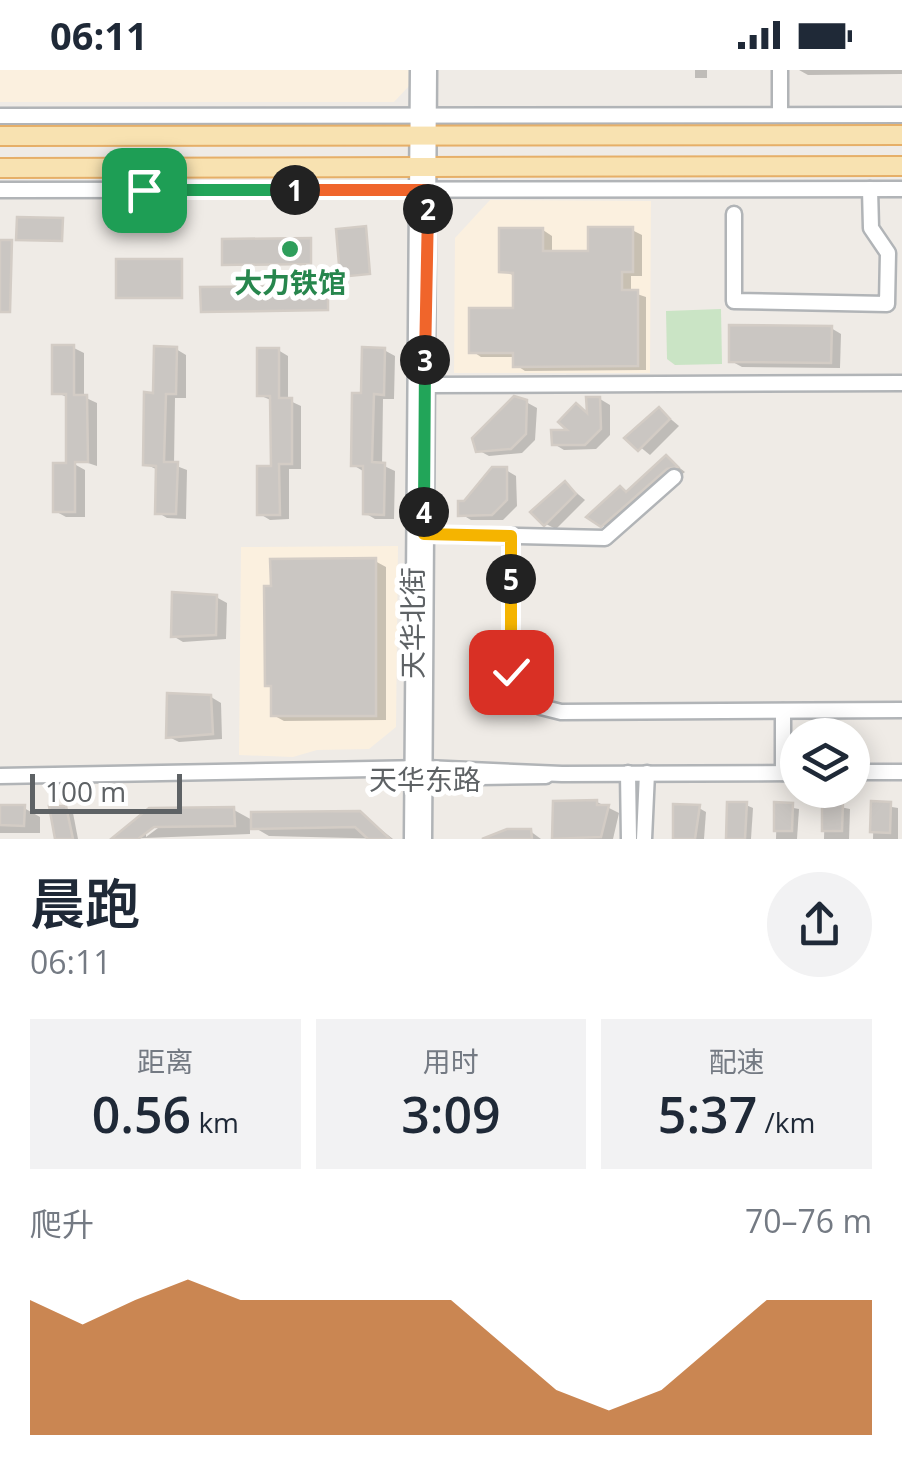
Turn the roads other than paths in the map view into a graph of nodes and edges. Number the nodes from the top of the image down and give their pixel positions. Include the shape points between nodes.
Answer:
1 (418, 70) edge
2 (429, 70) edge
3 (780, 70) edge
4 (902, 114) edge
5 (780, 115) junction
6 (0, 116) edge
7 (424, 116) junction
8 (575, 116) junction
9 (902, 135) edge
10 (0, 136) edge
11 (613, 137) junction
12 (424, 138) junction
13 (875, 166) junction
14 (902, 166) edge
15 (423, 167) junction
16 (0, 168) edge
17 (236, 168) junction
18 (902, 180) edge
19 (870, 189) junction
20 (902, 189) edge
21 (0, 190) edge
22 (287, 190) junction
23 (422, 190) junction
24 (734, 214) dead end
25 (902, 383) edge
26 (424, 385) junction
27 (674, 477) dead end
28 (424, 534) junction
29 (511, 536) junction
30 (902, 710) edge
31 (783, 711) junction
32 (784, 718) edge
33 (870, 772) edge
34 (902, 772) edge
35 (418, 773) junction
36 (628, 773) junction
37 (646, 773) junction
38 (780, 773) edge
39 (0, 776) edge
40 (412, 839) edge
41 (424, 839) edge
42 (629, 839) edge
43 (644, 839) edge

1 - 7 street
2 - 7 street
3 - 5 street
4 - 5 street
5 - 8 street
6 - 7 street
7 - 8 street
7 - 12 street, 天华北街
8 - 11 street
9 - 11 main road
10 - 12 main road
11 - 12 main road
12 - 15 street, 天华北街
13 - 14 main road
13 - 15 main road
13 - 18 street
15 - 17 main road
15 - 23 street, 天华北街
16 - 17 main road
17 - 22 street
19 - 20 street
19 - 23 street
19 - 24 street via 871,228 888,254 887,304 734,301
21 - 22 street
22 - 23 street
23 - 26 street, 天华北街
23 - 35 street, 天华北街
25 - 26 street
26 - 28 street, 天华北街
27 - 29 street via 606,538
28 - 29 street
28 - 35 street, 天华北街
29 - 31 street via 511,672 541,707
30 - 31 street
31 - 32 street
33 - 34 street
35 - 36 street, 天华东路
35 - 39 street, 天华东路 via 322,779 288,772
35 - 40 street, 天华北街
35 - 41 street, 天华北街
36 - 37 street, 天华东路
36 - 42 street
37 - 38 street, 天华东路
37 - 43 street

